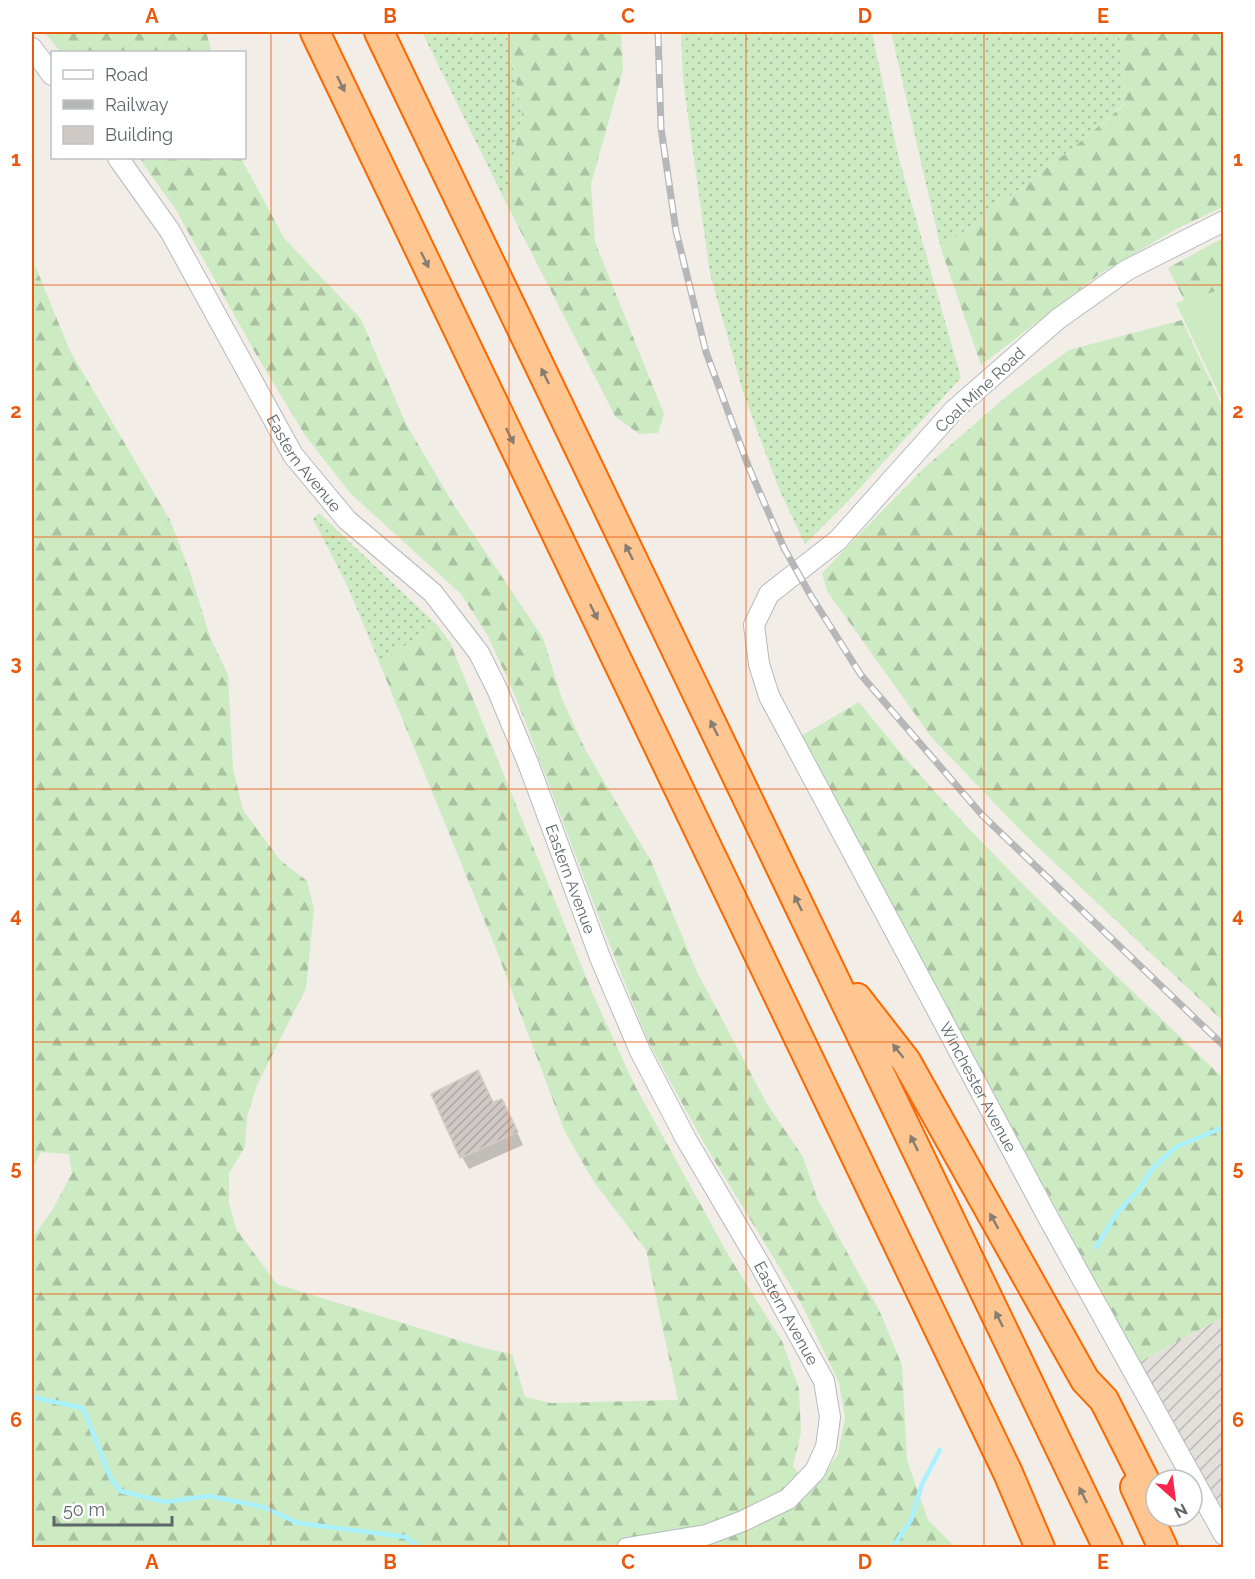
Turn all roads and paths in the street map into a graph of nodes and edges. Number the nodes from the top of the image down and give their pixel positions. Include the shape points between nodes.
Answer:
1 (315, 32) edge
2 (379, 32) edge
3 (32, 48) edge
4 (51, 74) edge
5 (119, 159) edge
6 (1224, 221) edge
7 (755, 632) joint
8 (824, 956) junction
9 (1085, 1380) junction
10 (1144, 1479) edge
11 (1168, 1528) edge
12 (1224, 1535) edge
13 (627, 1548) edge
14 (1041, 1548) edge
15 (1108, 1548) edge
16 (1163, 1548) edge
17 (1178, 1548) edge

1 -> 14 highway
8 -> 2 highway
3 - 4 street
5 - 13 street, Eastern Avenue via 170,231 293,455 347,520 433,593 479,653 528,763 601,960 640,1051 824,1381 830,1417 826,1447 815,1471 788,1499 706,1535
6 - 7 street, Coal Mine Road via 1127,270 1058,319 954,410 838,540 769,594 754,625
7 - 12 street, Winchester Avenue via 769,696 1049,1219
9 -> 8 highway via 906,1061
15 -> 8 highway
9 - 10 highway via 1104,1400
9 - 16 highway via 1092,1407
11 - 17 highway

